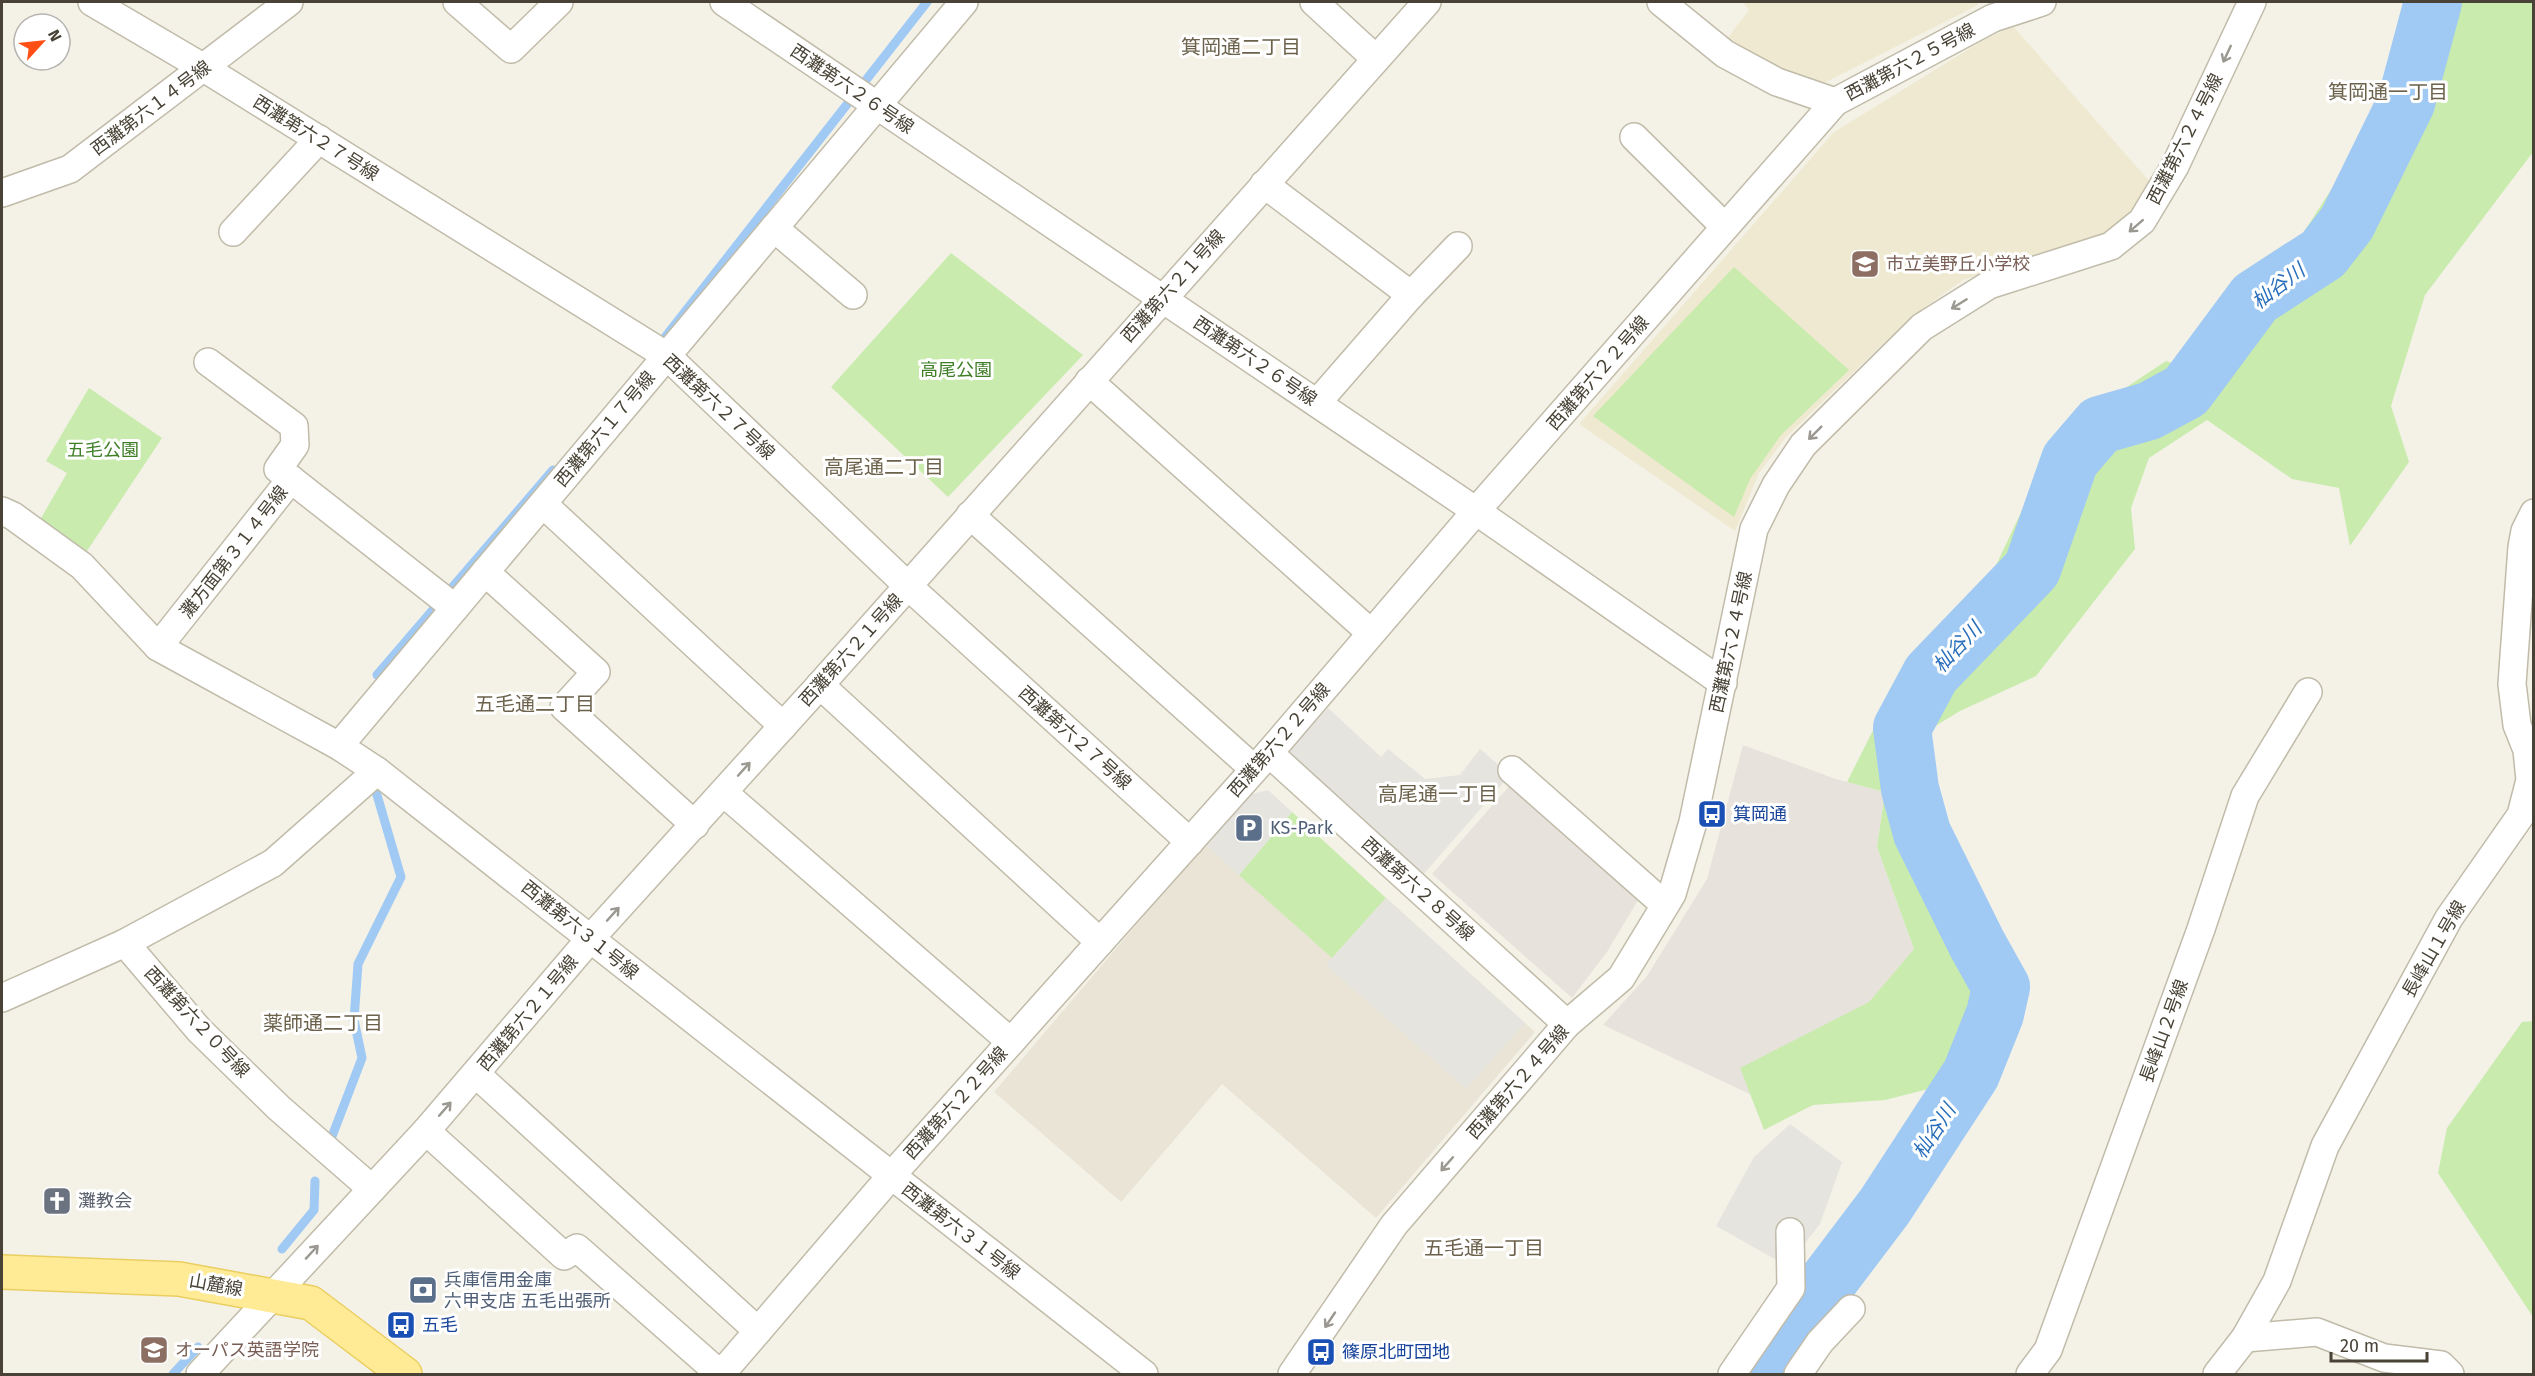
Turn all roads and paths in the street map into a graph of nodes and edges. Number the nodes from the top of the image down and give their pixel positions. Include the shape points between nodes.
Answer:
1 (92, 2) edge
2 (289, 2) edge
3 (457, 2) edge
4 (559, 2) edge
5 (724, 2) edge
6 (964, 2) edge
7 (1314, 2) edge
8 (1427, 2) edge
9 (1661, 2) edge
10 (2042, 2) edge
11 (2252, 2) edge
12 (1990, 10) edge
13 (1376, 59) junction
14 (204, 68) junction
15 (1835, 102) junction
16 (877, 106) junction
17 (1634, 136) dead end
18 (319, 139) junction
19 (1264, 183) junction
20 (2, 193) edge
21 (774, 228) junction
22 (1725, 228) junction
23 (233, 232) dead end
24 (1458, 246) dead end
25 (853, 295) dead end
26 (1411, 295) junction
27 (1162, 298) junction
28 (667, 356) junction
29 (208, 362) dead end
30 (1089, 381) junction
31 (1317, 403) junction
32 (291, 479) junction
33 (543, 504) junction
34 (2, 511) edge
35 (1476, 511) junction
36 (2534, 513) edge
37 (970, 516) junction
38 (485, 572) junction
39 (908, 586) junction
40 (455, 608) junction
41 (1371, 633) junction
42 (158, 647) junction
43 (1723, 683) junction
44 (820, 685) junction
45 (2308, 692) dead end
46 (783, 726) junction
47 (339, 746) junction
48 (1262, 761) junction
49 (1512, 770) dead end
50 (377, 771) junction
51 (723, 793) junction
52 (2527, 808) edge
53 (695, 825) junction
54 (1190, 842) junction
55 (1665, 905) junction
56 (590, 939) junction
57 (1100, 942) junction
58 (125, 943) junction
59 (2, 998) edge
60 (1567, 1024) junction
61 (1011, 1042) junction
62 (476, 1074) junction
63 (426, 1131) junction
64 (891, 1176) junction
65 (372, 1189) junction
66 (1790, 1232) dead end
67 (2, 1272) edge
68 (272, 1295) junction
69 (1851, 1309) dead end
70 (759, 1331) junction
71 (2245, 1338) junction
72 (2221, 1371) edge
73 (200, 1374) edge
74 (405, 1374) edge
75 (720, 1374) edge
76 (1144, 1374) edge
77 (1292, 1374) edge
78 (1732, 1374) edge
79 (1798, 1374) edge
80 (2030, 1374) edge
81 (2450, 1374) edge

1 - 14 street, 西灘第六２７号線
2 - 14 street, 西灘第六１４号線
3 - 4 street via 511,49
5 - 16 street, 西灘第六２６号線
6 - 16 street, 西灘第六１７号線
7 - 13 street
8 - 13 street, 西灘第六２１号線
9 - 15 street, 西灘第六２５号線 via 1725,54 1777,82
10 - 12 street, 西灘第六２５号線
11 -> 43 street, 西灘第六２４号線 via 2175,166 2142,221 2111,246 1989,285 1922,327 1803,445 1776,485 1754,529
12 - 15 street, 西灘第六２５号線
13 - 19 street, 西灘第六２１号線
14 - 18 street, 西灘第六２７号線
14 - 20 street, 西灘第六１４号線 via 70,169
15 - 22 street, 西灘第六２２号線
16 - 21 street, 西灘第六１７号線
16 - 27 street, 西灘第六２６号線
17 - 22 street
18 - 23 street
18 - 28 street, 西灘第六２７号線
19 - 26 street
19 - 27 street, 西灘第六２１号線
21 - 25 street
21 - 28 street, 西灘第六１７号線
22 - 35 street, 西灘第六２２号線
24 - 26 street
26 - 31 street
27 - 30 street, 西灘第六２１号線
27 - 31 street, 西灘第六２６号線
28 - 33 street, 西灘第六１７号線
28 - 39 street, 西灘第六２７号線
29 - 32 street, 灘方面第３１４号線 via 294,426 295,445 278,469
30 - 37 street, 西灘第六２１号線
30 - 41 street
31 - 35 street, 西灘第六２６号線
32 - 40 street
32 - 42 street, 灘方面第３１４号線
33 - 38 street, 西灘第六１７号線
33 - 46 street
34 - 42 street, 西灘第六３１号線 via 82,566
35 - 41 street, 西灘第六２２号線
35 - 43 street, 西灘第六２６号線
36 - 52 street, 長峰山１号線 via 2522,547 2512,684 2517,724 2527,750
37 - 39 street, 西灘第六２１号線
37 - 48 street, 西灘第六２８号線
38 - 40 street, 西灘第六１７号線
38 - 53 street via 597,672 564,707
39 - 44 street, 西灘第六２１号線
39 - 54 street, 西灘第六２７号線
40 - 47 street, 西灘第六１７号線
41 - 48 street, 西灘第六２２号線
42 - 47 street, 西灘第六３１号線
43 - 55 street, 西灘第六２４号線 via 1694,822
44 - 46 street, 西灘第六２１号線
44 - 57 street
45 - 80 street, 長峰山２号線 via 2245,796 2201,929 2048,1350
51 -> 46 street, 西灘第六２１号線
47 - 50 street, 西灘第六３１号線
48 - 54 street, 西灘第六２２号線
48 - 60 street, 西灘第六２８号線
49 - 55 street
50 - 56 street, 西灘第六３１号線
50 - 58 street via 273,863
51 - 53 street, 西灘第六２１号線
51 - 61 street
52 - 71 street, 長峰山１号線 via 2449,918 2325,1146 2277,1281
56 -> 53 street, 西灘第六２１号線
54 - 57 street, 西灘第六２２号線
55 - 60 street, 西灘第六２４号線 via 1621,978
56 - 62 street, 西灘第六２１号線
56 - 64 street, 西灘第六３１号線
57 - 61 street, 西灘第六２２号線
58 - 59 street
58 - 65 street, 西灘第六２０号線 via 200,1030 279,1108
60 -> 77 street, 西灘第六２４号線 via 1394,1225
61 - 64 street, 西灘第六２２号線
63 -> 62 street, 西灘第六２１号線
62 - 70 street
63 - 65 street, 西灘第六２１号線
63 - 75 street via 564,1256 577,1248
64 - 70 street, 西灘第六２２号線
64 - 76 street, 西灘第六３１号線
68 -> 65 street, 西灘第六２１号線
66 - 78 street via 1791,1288
67 - 68 main road, 山麓線 via 179,1279
68 - 73 street, 西灘第六２１号線
68 - 74 main road, 山麓線 via 311,1303
69 - 79 street via 1820,1342
70 - 75 street, 西灘第六２２号線
71 - 72 street, 長峰山１号線
71 - 81 street via 2317,1332 2384,1358 2441,1365

